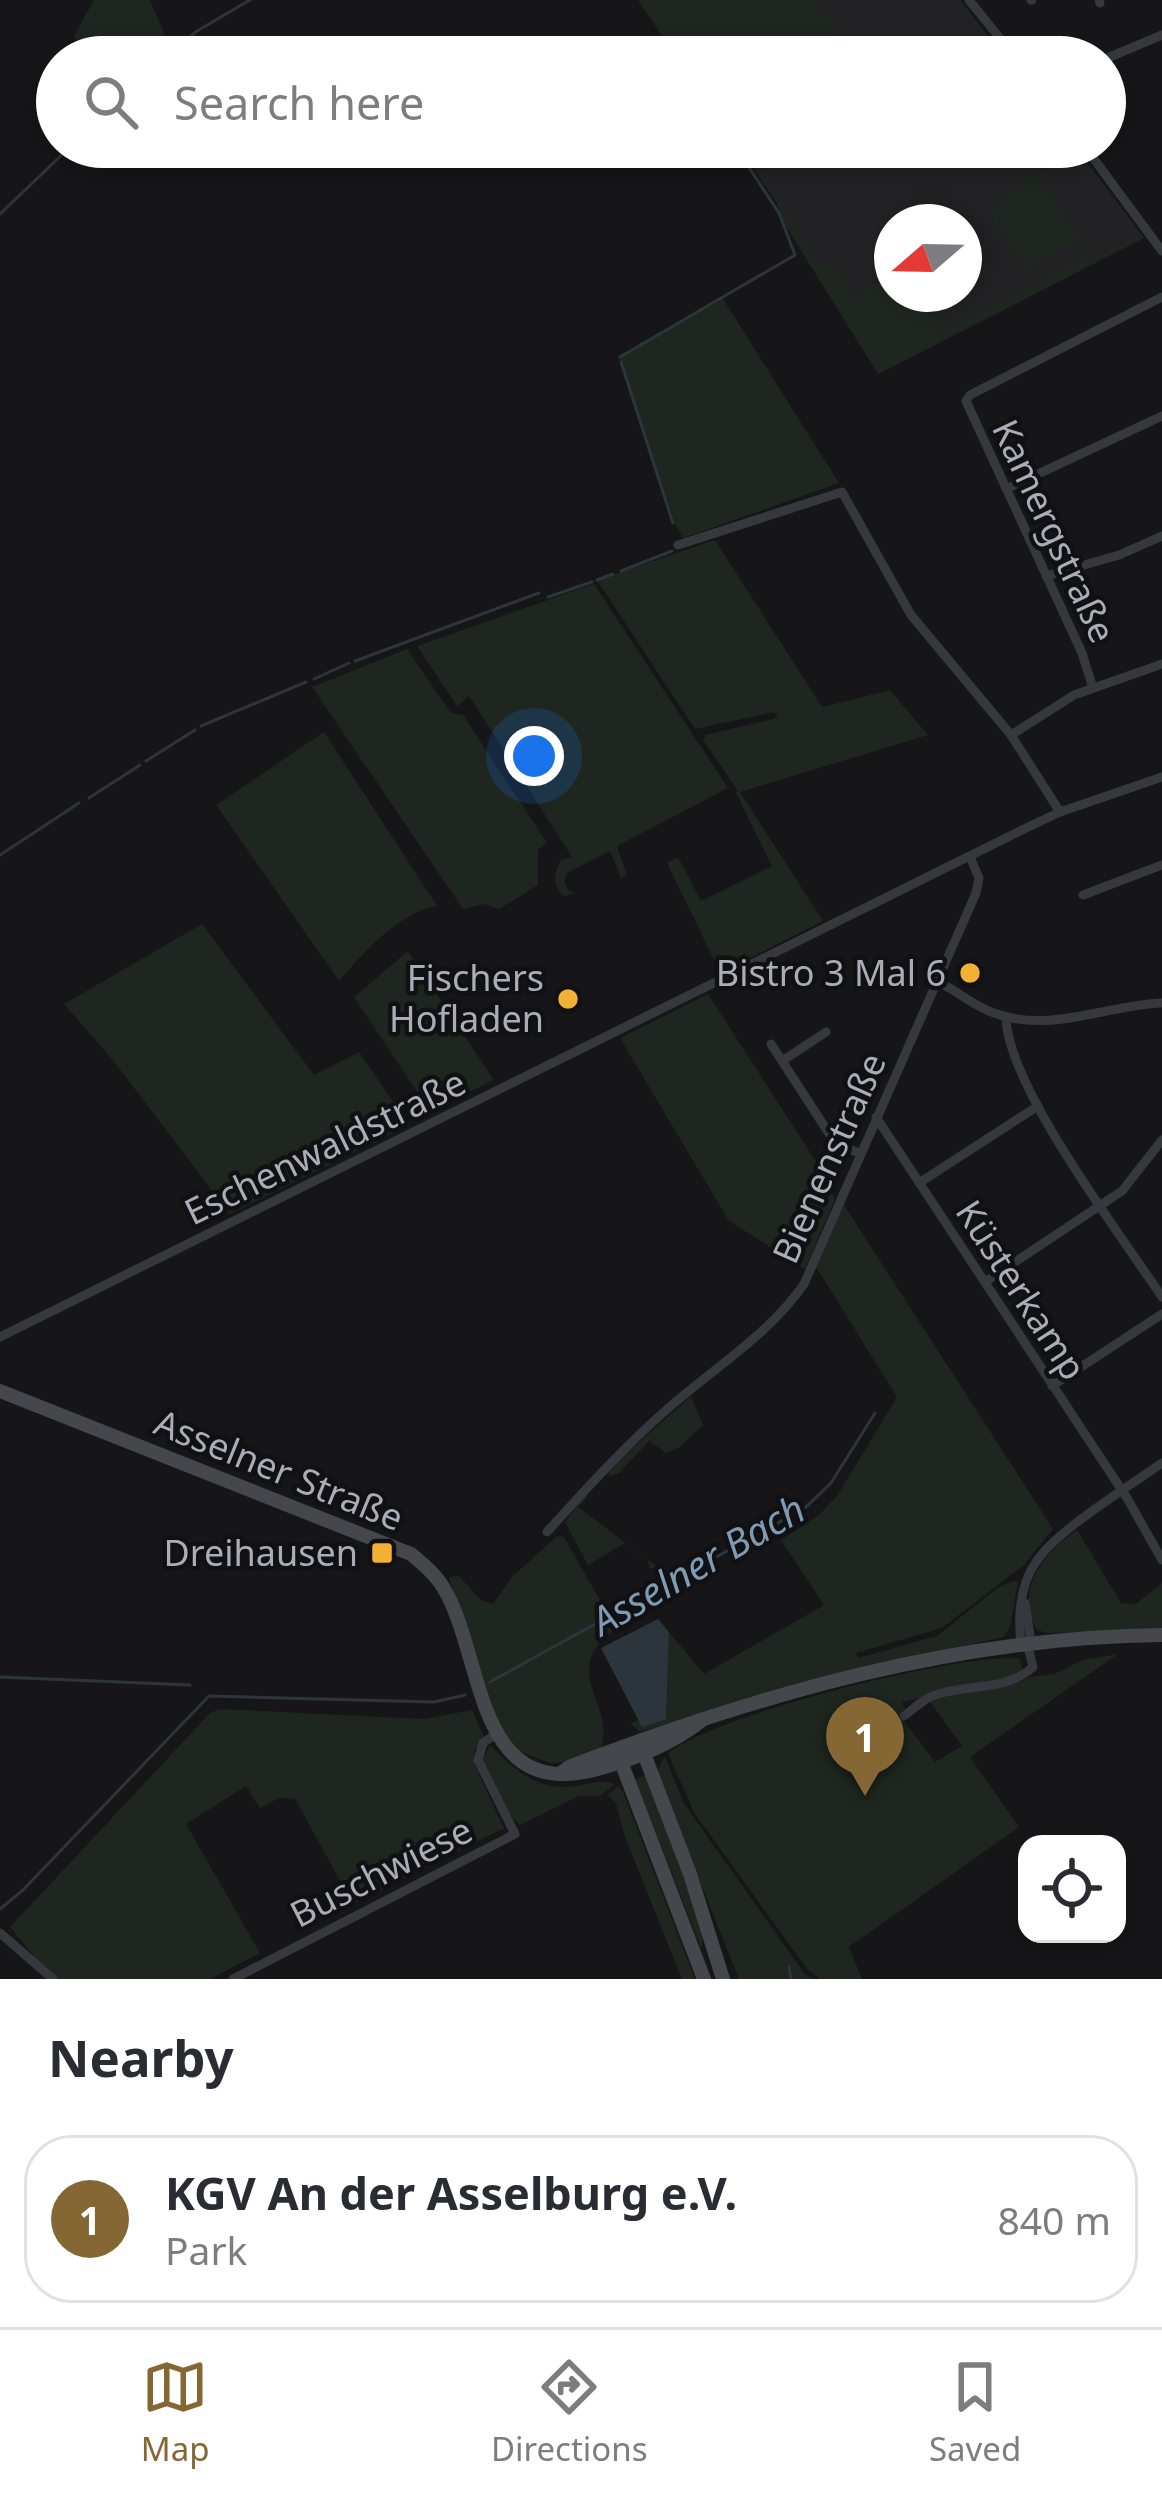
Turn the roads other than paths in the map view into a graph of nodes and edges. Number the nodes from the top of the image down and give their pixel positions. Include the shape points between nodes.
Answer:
1 (969, 0) edge
2 (1162, 35) edge
3 (998, 36) edge
4 (1126, 50) edge
5 (1101, 168) edge
6 (1162, 251) edge
7 (1162, 297) edge
8 (1162, 416) edge
9 (1006, 489) junction
10 (1162, 536) edge
11 (678, 545) dead end
12 (1046, 576) junction
13 (1162, 664) edge
14 (1093, 688) junction
15 (1011, 735) junction
16 (1162, 777) edge
17 (1060, 812) junction
18 (970, 857) junction
19 (1162, 865) edge
20 (1083, 895) dead end
21 (936, 981) junction
22 (1162, 1003) edge
23 (1006, 1017) junction
24 (826, 1032) dead end
25 (771, 1044) dead end
26 (782, 1061) junction
27 (1038, 1106) junction
28 (876, 1117) junction
29 (1162, 1140) edge
30 (859, 1153) junction
31 (919, 1184) junction
32 (1102, 1204) junction
33 (985, 1282) junction
34 (1162, 1297) edge
35 (1162, 1314) edge
36 (0, 1337) edge
37 (1052, 1386) junction
38 (0, 1391) edge
39 (1162, 1463) edge
40 (1123, 1492) junction
41 (547, 1532) dead end
42 (1162, 1560) edge
43 (1162, 1635) edge
44 (1026, 1643) junction
45 (904, 1716) dead end
46 (496, 1734) junction
47 (641, 1746) junction
48 (618, 1755) junction
49 (0, 1933) edge
50 (53, 1979) edge
51 (232, 1979) edge
52 (704, 1979) edge
53 (723, 1979) edge

1 - 3 street
2 - 4 street
5 - 6 street
7 - 9 street, Kamergstraße via 968,397
8 - 9 street
9 - 12 street, Kamergstraße
10 - 12 street
11 - 15 street via 842,492 911,616
12 - 14 street, Kamergstraße
13 - 14 street
14 - 15 street
15 - 17 street
16 - 17 street, Eschenwaldstraße
17 - 18 street, Eschenwaldstraße
18 - 21 street, Bienenstraße via 978,885
18 - 36 street, Eschenwaldstraße
19 - 20 street
21 - 23 street
21 - 28 street, Bienenstraße
22 - 23 street via 1061,1020
23 - 27 street
24 - 26 street
25 - 26 street
26 - 30 street via 830,1136
27 - 31 street
27 - 32 street
28 - 30 street, Bienenstraße
28 - 31 street, Küsterkamp
29 - 32 street
30 - 41 street, Bienenstraße via 800,1291 601,1471
31 - 33 street, Küsterkamp
32 - 33 street
32 - 34 street
33 - 37 street, Küsterkamp
35 - 37 street
37 - 40 street, Küsterkamp
38 - 46 main road, Asselner Straße via 411,1554 448,1598
39 - 40 street
40 - 42 street, Küsterkamp
40 - 44 street via 1048,1546 1028,1575
43 - 44 main road
44 - 45 street via 1033,1667 1020,1679 940,1693
44 - 47 main road via 875,1670
46 - 48 main road via 522,1760 559,1774 586,1772
46 - 51 street, Buschwiese via 478,1760 515,1834
47 - 48 main road
47 - 53 main road
48 - 52 main road
49 - 50 street

